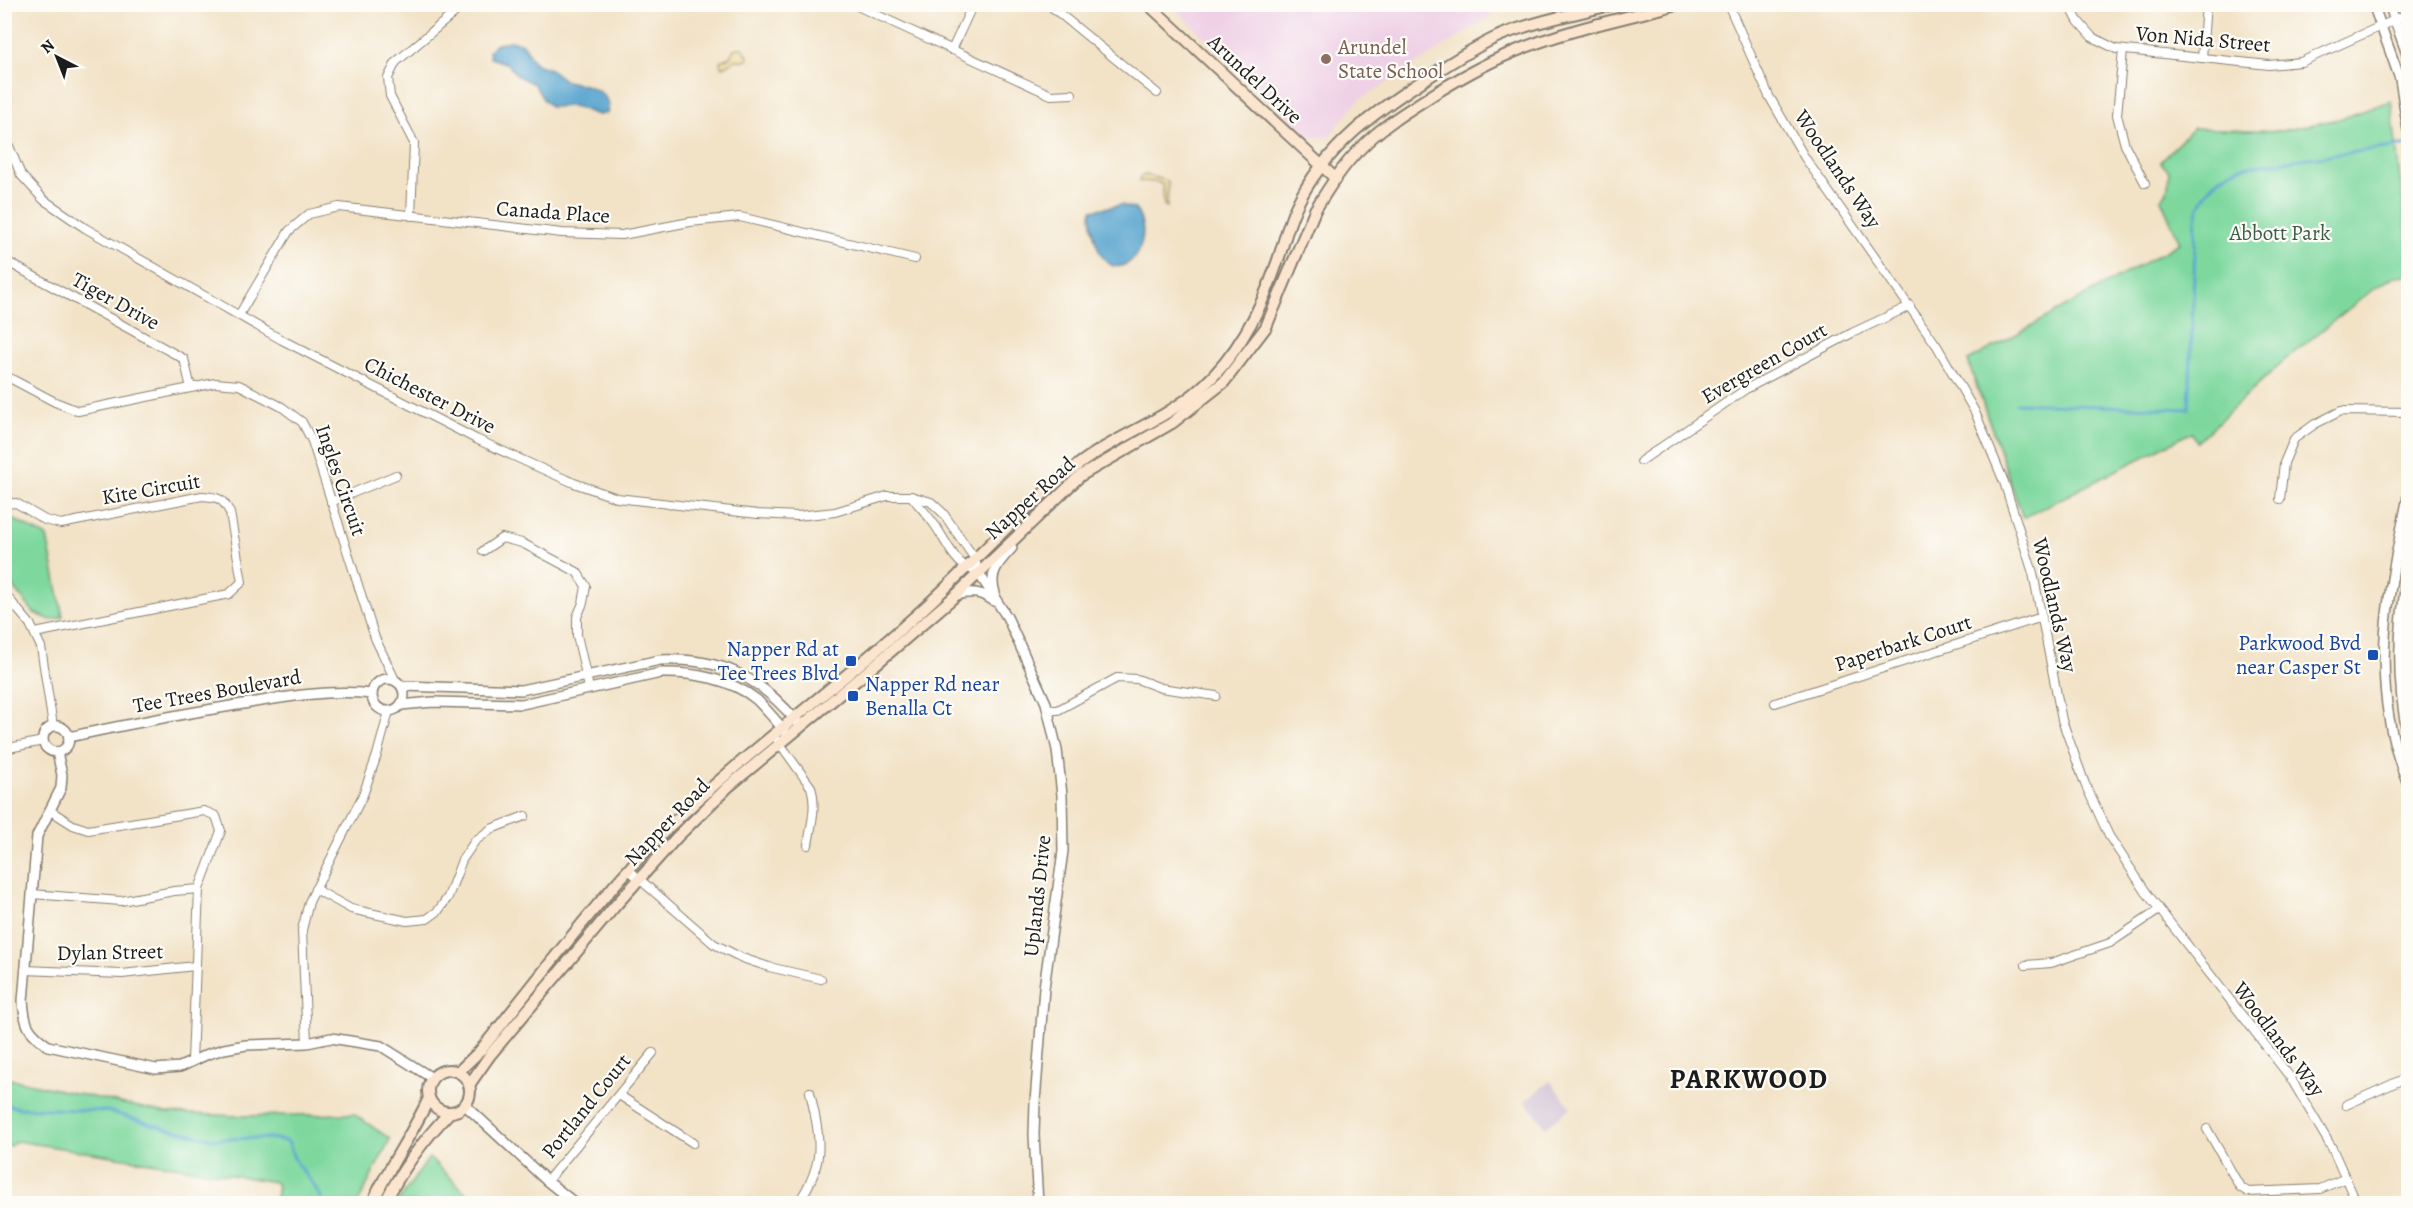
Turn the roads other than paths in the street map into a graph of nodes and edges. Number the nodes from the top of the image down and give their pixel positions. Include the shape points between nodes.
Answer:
1 (465, 4) edge
2 (853, 4) edge
3 (973, 4) edge
4 (1048, 4) edge
5 (1148, 4) edge
6 (1614, 4) edge
7 (1678, 4) edge
8 (1728, 4) edge
9 (2069, 4) edge
10 (2206, 4) edge
11 (2373, 4) edge
12 (2389, 4) edge
13 (2409, 14) edge
14 (2396, 20) junction
15 (2382, 26) junction
16 (952, 50) junction
17 (2123, 50) junction
18 (2409, 57) edge
19 (2202, 58) junction
20 (1157, 93) dead end
21 (1072, 94) dead end
22 (2408, 128) edge
23 (4, 134) edge
24 (1321, 167) junction
25 (1336, 180) junction
26 (2145, 183) dead end
27 (411, 216) junction
28 (915, 259) dead end
29 (4, 260) edge
30 (1910, 306) junction
31 (239, 315) junction
32 (4, 375) edge
33 (191, 388) junction
34 (2409, 412) edge
35 (1641, 461) dead end
36 (396, 475) dead end
37 (911, 496) junction
38 (2409, 497) edge
39 (2280, 499) dead end
40 (331, 502) junction
41 (4, 504) edge
42 (1041, 511) junction
43 (2405, 530) edge
44 (483, 551) dead end
45 (975, 559) junction
46 (966, 568) junction
47 (2409, 571) edge
48 (978, 572) junction
49 (4, 593) edge
50 (955, 596) junction
51 (999, 603) junction
52 (2042, 617) junction
53 (35, 633) junction
54 (586, 676) junction
55 (399, 683) junction
56 (589, 688) junction
57 (372, 694) junction
58 (1216, 696) dead end
59 (1775, 703) dead end
60 (400, 705) junction
61 (1048, 710) junction
62 (389, 711) junction
63 (793, 717) junction
64 (53, 726) junction
65 (801, 727) junction
66 (780, 735) junction
67 (2409, 736) edge
68 (69, 737) junction
69 (43, 741) junction
70 (4, 749) edge
71 (57, 752) junction
72 (2409, 784) edge
73 (51, 811) junction
74 (525, 816) dead end
75 (808, 845) dead end
76 (629, 870) junction
77 (639, 879) junction
78 (199, 889) junction
79 (315, 889) junction
80 (32, 894) junction
81 (2159, 910) junction
82 (2026, 965) dead end
83 (195, 966) junction
84 (25, 970) junction
85 (821, 979) dead end
86 (307, 1042) junction
87 (653, 1053) dead end
88 (192, 1061) junction
89 (458, 1072) junction
90 (2409, 1077) edge
91 (432, 1078) junction
92 (469, 1085) junction
93 (810, 1092) dead end
94 (619, 1095) junction
95 (429, 1098) junction
96 (465, 1105) junction
97 (2346, 1105) dead end
98 (450, 1112) junction
99 (2207, 1129) dead end
100 (693, 1143) dead end
101 (2346, 1178) junction
102 (548, 1181) junction
103 (372, 1203) edge
104 (384, 1203) edge
105 (576, 1203) edge
106 (797, 1203) edge
107 (1038, 1203) edge
108 (2357, 1203) edge

1 - 27 street via 396,62 388,78 390,96 414,143
2 - 16 street
3 - 16 street
4 - 20 street
5 - 24 main road, Arundel Drive
6 - 24 main road, Napper Road via 1501,35 1465,53 1357,127
7 - 25 main road, Napper Road via 1557,36 1477,69 1378,132
8 - 30 street, Woodlands Way via 1769,96 1805,158
9 - 17 street, Von Nida Street via 2092,37
10 - 19 street
11 - 15 street
12 - 14 street
13 - 14 street, Von Nida Street
14 - 15 street, Von Nida Street
14 - 18 street
15 - 19 street, Von Nida Street via 2301,62 2269,65
15 - 22 street via 2400,79
16 - 21 street via 1051,95
17 - 19 street, Von Nida Street
17 - 26 street via 2117,115 2126,145
23 - 31 street, Chichester Drive via 21,175 44,200 85,228
24 - 25 main road, Arundel Drive
24 - 45 main road, Napper Road via 1296,208 1265,295 1220,369 1183,402 1075,466
25 - 42 main road, Napper Road via 1316,210 1266,327 1224,382 1172,423 1080,476
27 - 28 street, Canada Place via 562,233 622,235 740,217
27 - 31 street, Canada Place via 339,207 309,214 289,231
29 - 33 street, Tiger Drive via 184,359
30 - 35 street, Evergreen Court via 1746,389
30 - 52 street, Woodlands Way via 1975,412 2004,482 2033,573
31 - 37 street, Chichester Drive via 476,439 617,498 797,516 835,512 887,496
32 - 33 street, Ingles Circuit via 78,411
33 - 40 street, Ingles Circuit via 215,382 239,385 302,422
34 - 39 street via 2341,411 2315,424 2294,439 2284,463
36 - 40 street
37 - 45 street, Chichester Drive via 931,502 943,513
37 - 46 street
38 - 43 street
40 - 55 street, Ingles Circuit via 375,638
41 - 53 street, Kite Circuit via 16,503 45,520 62,524 202,496 219,497 230,513 242,582 229,594
42 - 48 main road, Napper Road
42 - 51 street via 996,565 993,585
43 - 72 street via 2385,618 2383,661 2388,714 2398,758
44 - 54 street via 502,537 578,572 586,586 577,617
45 - 46 main road, Napper Road
45 - 48 street, Chichester Drive
46 - 48 street
46 - 63 main road, Napper Road via 896,633
47 - 67 street via 2400,619 2398,660
48 - 50 main road, Napper Road
48 - 51 street, Uplands Drive
49 - 53 street
50 - 51 street via 975,592
50 - 65 main road, Napper Road
51 - 61 street, Uplands Drive
52 - 59 street, Paperbark Court
52 - 81 street, Woodlands Way via 2062,720 2085,784 2109,836
53 - 64 street via 41,647
54 - 55 street via 521,690
54 - 56 street
54 - 63 street via 660,660 717,665 751,678
55 - 57 street via 382,680
55 - 60 street via 404,693
56 - 60 street via 522,704
56 - 66 street via 660,673 680,672 712,679 756,699
57 - 62 street via 376,705
57 - 68 street, Tee Trees Boulevard via 305,693
58 - 61 street via 1117,678 1058,710
60 - 62 street
61 - 107 street, Uplands Drive via 1062,795 1063,851 1044,988 1035,1102
62 - 79 street via 363,795
63 - 65 street
63 - 66 main road, Napper Road
64 - 68 street via 65,729
64 - 69 street via 46,730
65 - 66 main road, Napper Road
66 - 75 street via 811,787 814,803
66 - 76 main road, Napper Road via 717,781
66 - 77 main road, Napper Road
68 - 71 street via 65,748
69 - 70 street
69 - 71 street via 48,749
71 - 73 street via 61,788
73 - 78 street via 88,830 204,811 216,816 221,831
73 - 80 street via 37,836
74 - 79 street via 491,829 475,841 462,860 448,897 427,919 407,921 351,909
76 - 77 street
76 - 89 main road, Napper Road via 480,1051
77 - 85 street via 714,944 769,967
77 - 92 main road, Napper Road via 503,1039
78 - 80 street via 121,902
78 - 83 street
79 - 86 street via 302,930
80 - 84 street
81 - 82 street via 2110,943 2051,963
81 - 101 street, Woodlands Way via 2290,1077
83 - 84 street, Dylan Street via 122,974
83 - 88 street
84 - 88 street via 25,1024 48,1046 156,1069 180,1067
86 - 88 street via 246,1045
86 - 91 street via 330,1038 381,1046
87 - 94 street, Portland Court
89 - 91 main road via 448,1070
89 - 92 main road
90 - 97 street
91 - 95 main road
92 - 96 main road
93 - 106 street via 820,1153 813,1177
94 - 100 street
94 - 102 street, Portland Court
95 - 98 main road via 436,1108
95 - 103 main road
96 - 98 main road
96 - 102 street
98 - 104 main road via 414,1153
99 - 101 street via 2240,1187 2248,1192 2320,1189
101 - 108 street, Woodlands Way
102 - 105 street

